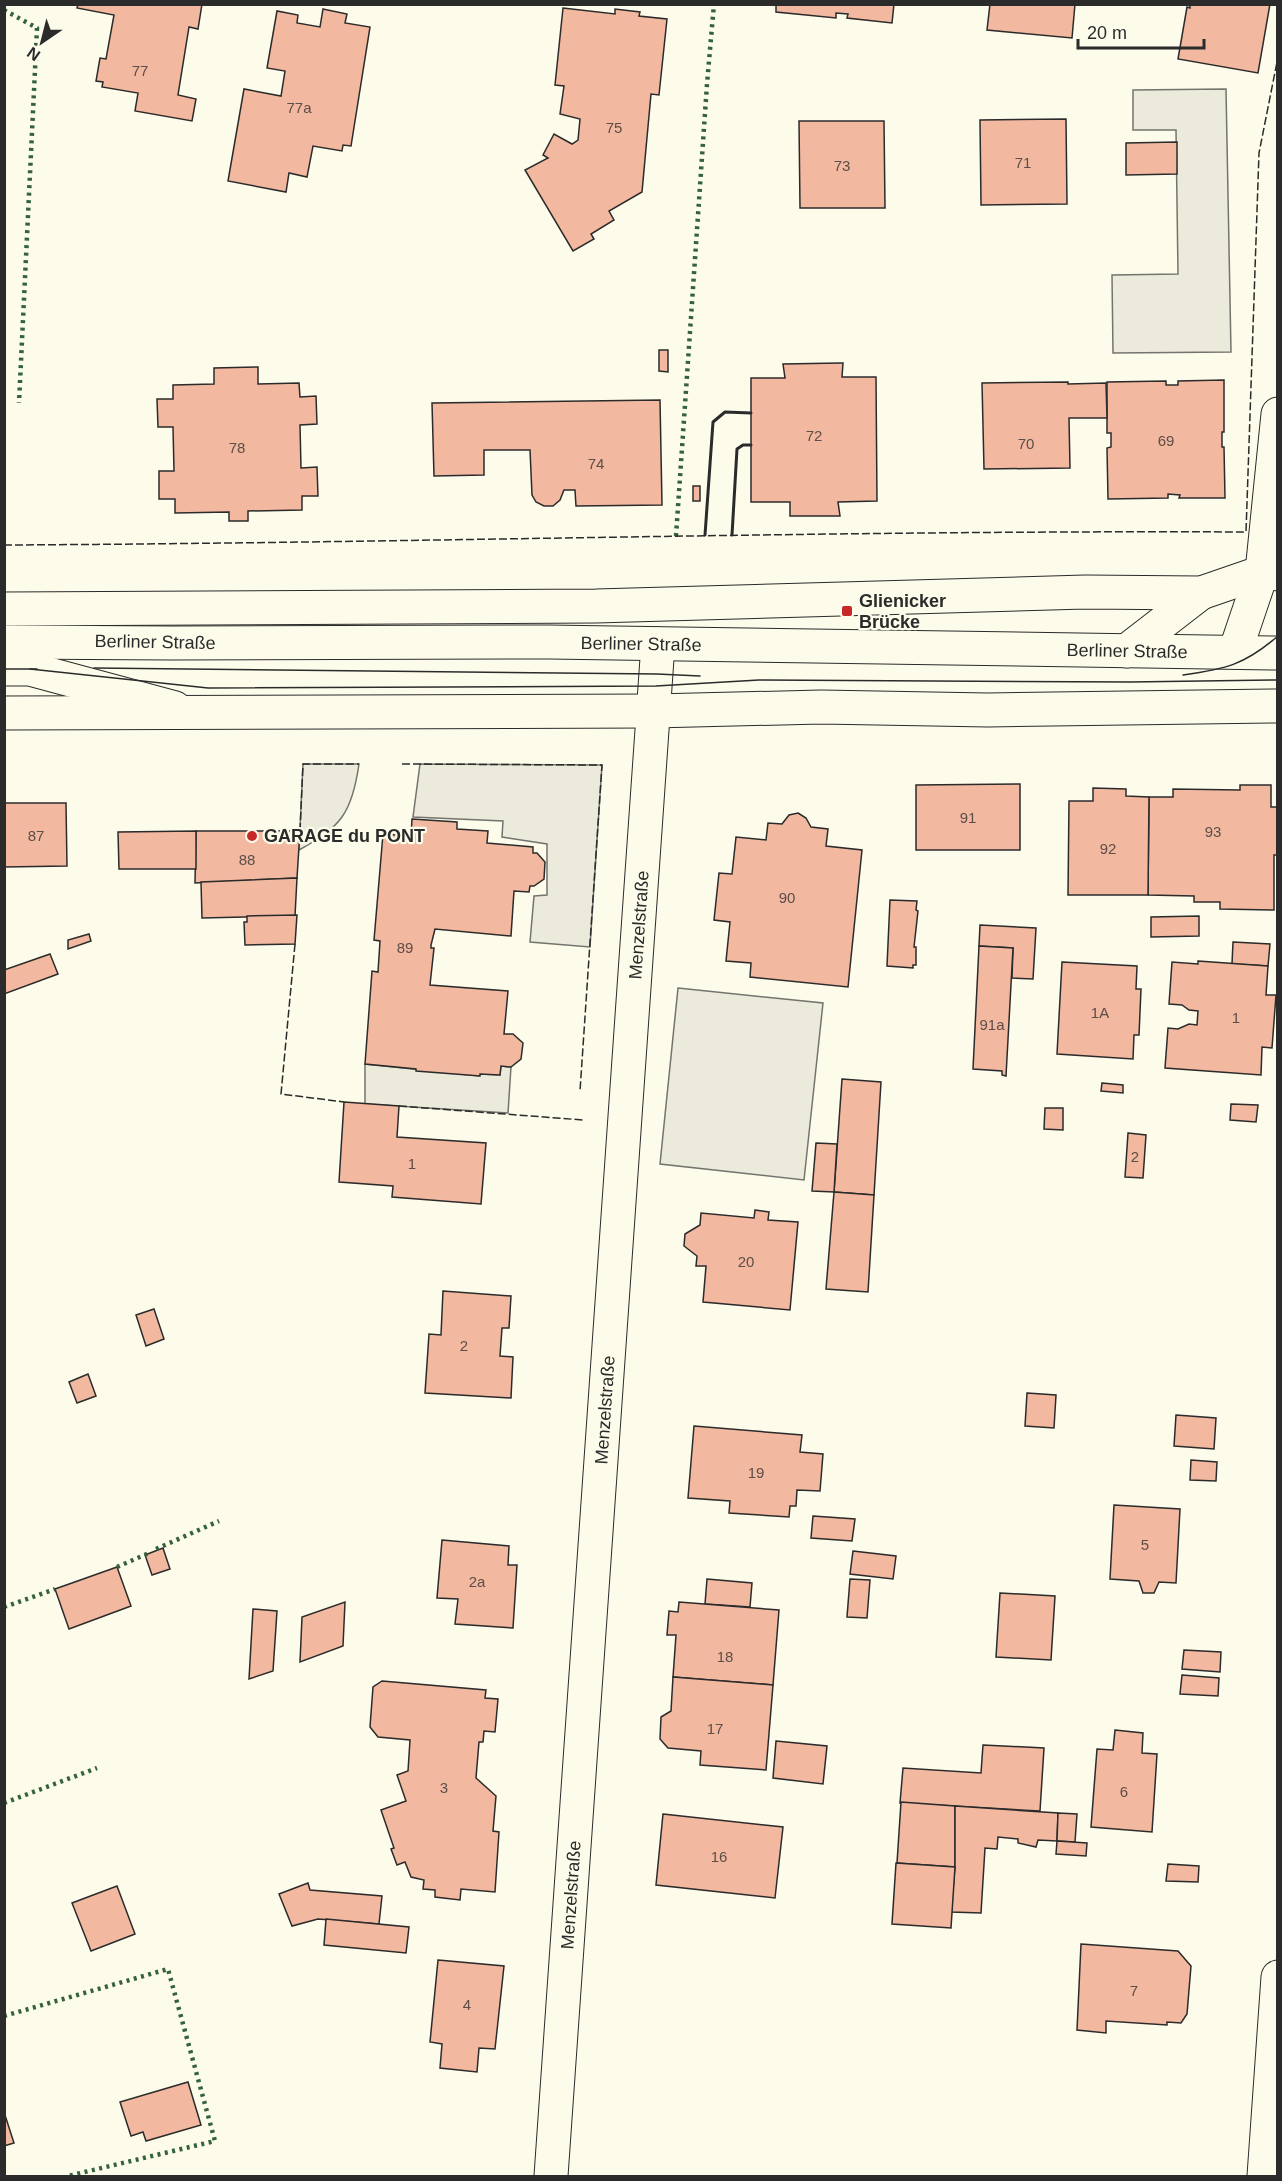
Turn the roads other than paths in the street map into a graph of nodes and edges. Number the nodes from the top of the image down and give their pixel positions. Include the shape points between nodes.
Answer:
1 (1278, 414) edge
2 (1270, 573) edge
3 (1201, 593) junction
4 (596, 606) junction
5 (4, 609) edge
6 (4, 642) edge
7 (549, 642) junction
8 (658, 644) junction
9 (1126, 651) junction
10 (1235, 652) junction
11 (1278, 653) edge
12 (4, 669) edge
13 (1278, 706) edge
14 (654, 711) junction
15 (4, 713) edge
16 (196, 713) junction
17 (1278, 1977) edge
18 (551, 2176) edge
19 (1264, 2176) edge

1 - 2 main road
2 - 3 main road
2 - 10 main road
3 - 4 main road via 1085,592
3 - 9 main road
4 - 5 main road
4 - 7 main road
6 - 7 main road, Berliner Straße
7 - 8 main road, Berliner Straße
8 - 9 main road, Berliner Straße
8 - 14 main road, Menzelstraße
9 - 10 main road, Berliner Straße
10 - 11 main road, Berliner Straße
12 - 16 main road via 30,669
13 - 14 main road
14 - 16 main road
14 - 18 main road, Menzelstraße
15 - 16 main road
17 - 19 main road

